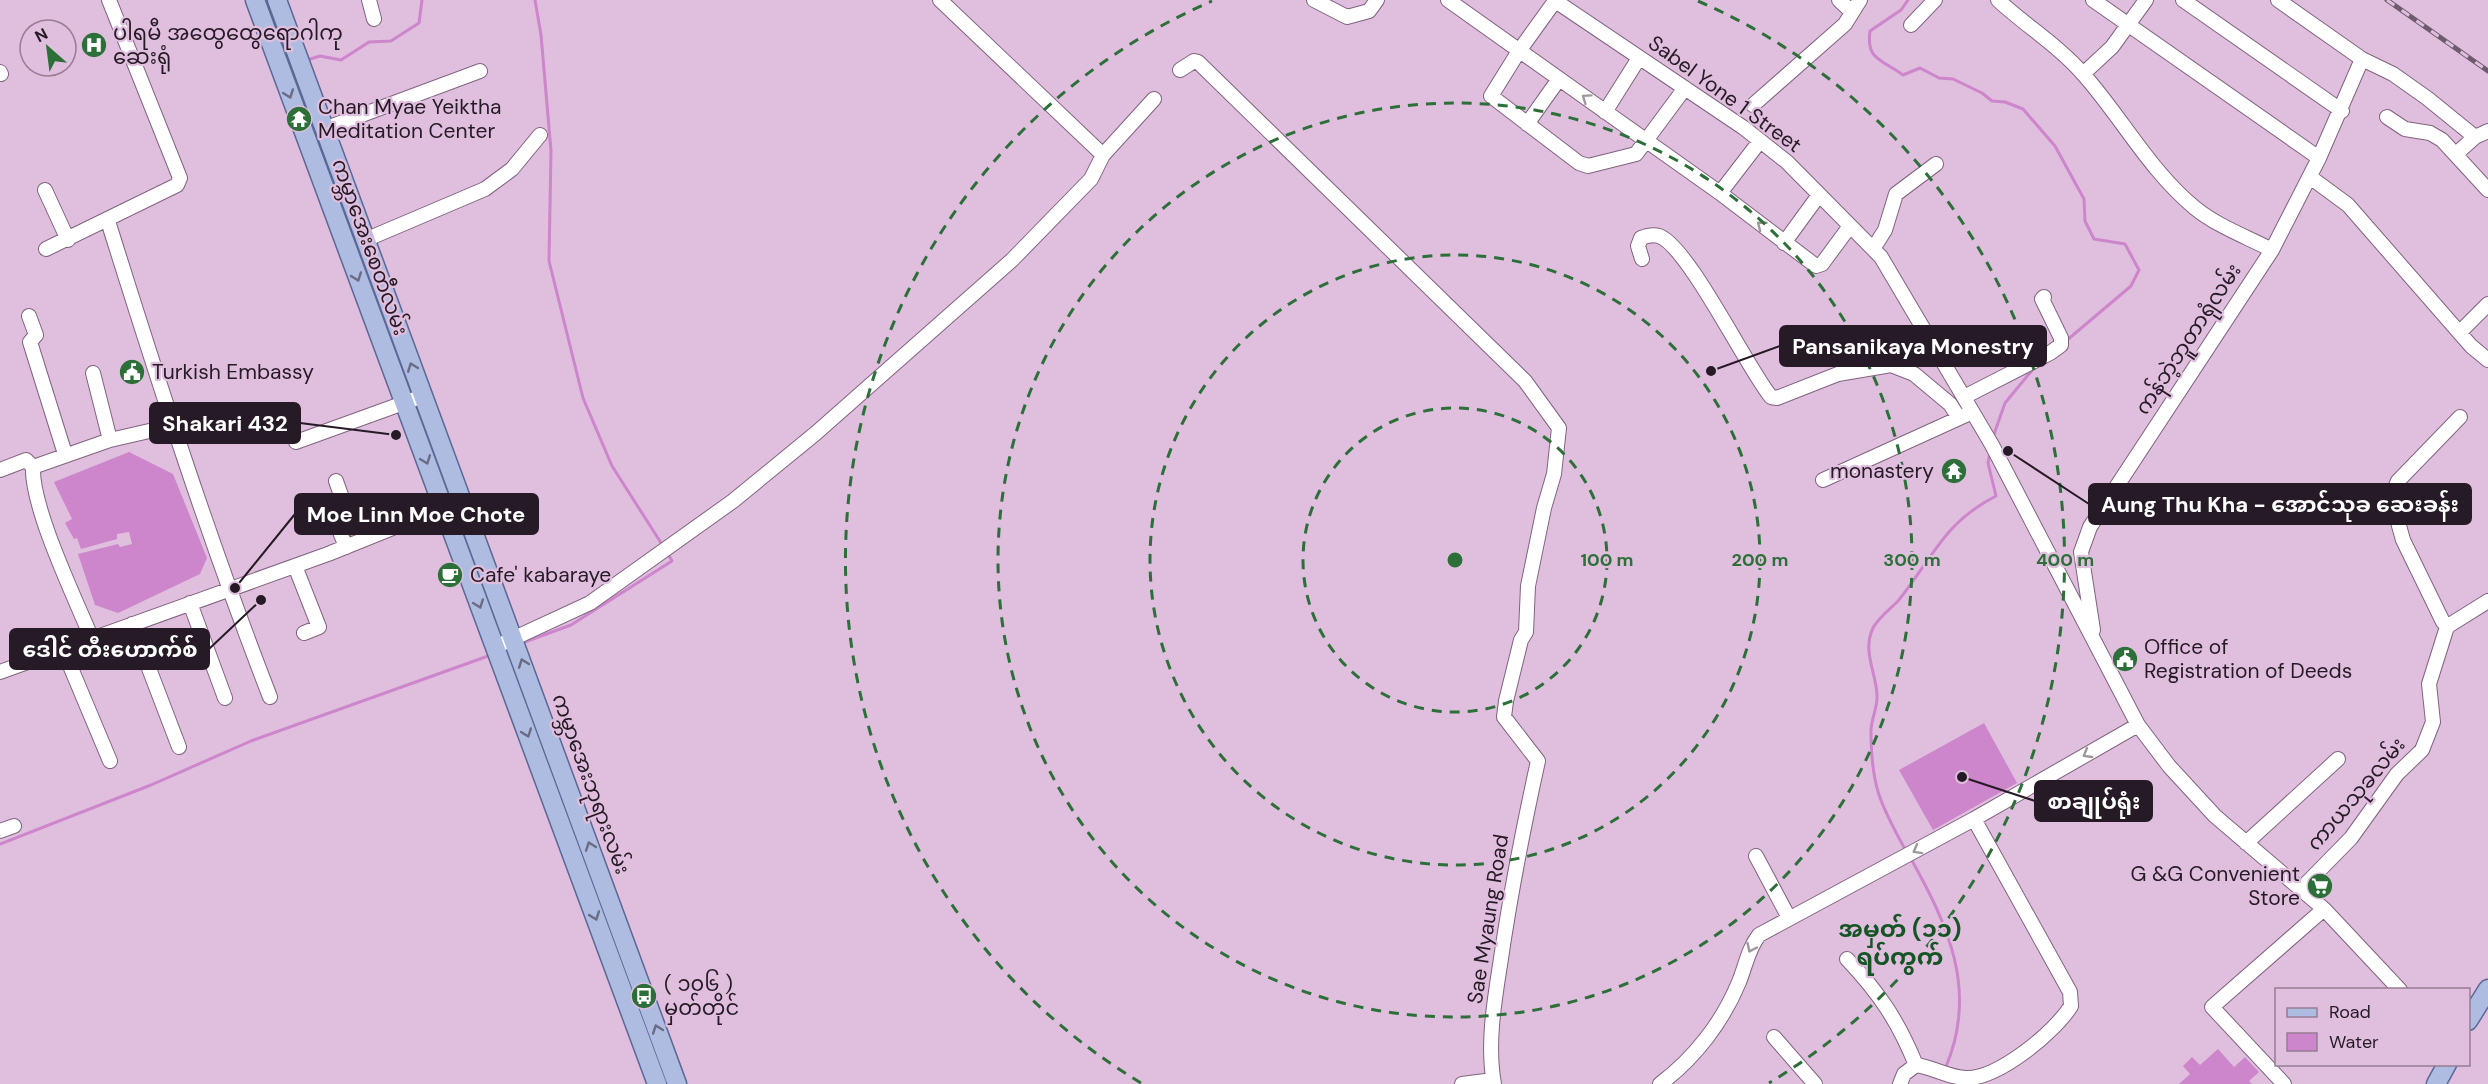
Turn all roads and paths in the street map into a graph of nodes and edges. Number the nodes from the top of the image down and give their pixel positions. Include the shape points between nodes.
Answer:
1 (109, 0) edge
2 (255, 0) edge
3 (369, 0) edge
4 (940, 0) edge
5 (1314, 0) edge
6 (1377, 0) edge
7 (1448, 0) edge
8 (1555, 0) edge
9 (1839, 0) edge
10 (1935, 0) edge
11 (1998, 0) edge
12 (2093, 0) edge
13 (2146, 0) edge
14 (2183, 0) edge
15 (2278, 0) edge
16 (279, 5) edge
17 (1856, 6) edge
18 (261, 18) junction
19 (374, 19) dead end
20 (2128, 24) junction
21 (1911, 25) dead end
22 (1519, 51) junction
23 (1639, 58) junction
24 (2362, 59) junction
25 (1180, 70) dead end
26 (480, 71) dead end
27 (2083, 74) junction
28 (1558, 79) junction
29 (1685, 88) junction
30 (1154, 99) dead end
31 (1753, 105) dead end
32 (1605, 111) junction
33 (2342, 111) junction
34 (2387, 117) dead end
35 (1527, 124) junction
36 (324, 129) junction
37 (2482, 134) edge
38 (540, 135) dead end
39 (1760, 141) junction
40 (1648, 142) junction
41 (2456, 154) junction
42 (1103, 155) junction
43 (2319, 158) junction
44 (1936, 164) dead end
45 (2310, 177) junction
46 (45, 190) dead end
47 (2488, 190) edge
48 (1719, 193) junction
49 (1819, 195) junction
50 (108, 221) junction
51 (1850, 226) junction
52 (68, 240) junction
53 (365, 240) junction
54 (1784, 243) junction
55 (46, 249) dead end
56 (1873, 249) junction
57 (2272, 250) junction
58 (1642, 259) dead end
59 (2044, 297) dead end
60 (2488, 304) edge
61 (29, 316) dead end
62 (2460, 332) junction
63 (2488, 360) edge
64 (93, 373) dead end
65 (423, 396) junction
66 (1964, 397) junction
67 (404, 403) junction
68 (1974, 412) junction
69 (2460, 417) dead end
70 (1959, 418) junction
71 (171, 426) junction
72 (110, 440) junction
73 (296, 442) dead end
74 (65, 454) junction
75 (33, 467) junction
76 (0, 470) edge
77 (1822, 480) dead end
78 (336, 481) dead end
79 (462, 500) junction
80 (444, 509) junction
81 (346, 547) junction
82 (296, 566) junction
83 (228, 591) junction
84 (2488, 601) edge
85 (190, 603) junction
86 (132, 624) junction
87 (2448, 626) junction
88 (304, 633) dead end
89 (92, 639) junction
90 (514, 639) junction
91 (2096, 646) junction
92 (63, 649) junction
93 (497, 651) junction
94 (0, 672) edge
95 (533, 689) junction
96 (513, 696) junction
97 (270, 697) dead end
98 (225, 698) dead end
99 (2138, 725) junction
100 (179, 747) dead end
101 (2338, 759) dead end
102 (110, 760) dead end
103 (1974, 819) junction
104 (14, 826) dead end
105 (0, 831) edge
106 (2246, 843) junction
107 (1756, 856) dead end
108 (2301, 889) junction
109 (2324, 909) junction
110 (1789, 918) junction
111 (1847, 959) dead end
112 (2398, 988) edge
113 (2488, 989) edge
114 (2478, 1011) edge
115 (1774, 1037) dead end
116 (1916, 1065) junction
117 (2446, 1066) edge
118 (1493, 1082) edge
119 (657, 1084) edge
120 (677, 1084) edge
121 (1462, 1084) edge
122 (1660, 1084) edge
123 (1815, 1084) edge
124 (1900, 1084) edge
125 (2284, 1084) edge
126 (2436, 1084) edge

1 - 50 street via 180,178 177,185
2 - 18 main road, ကမ္ဘာအေးစေတီလမ်း
3 - 19 street
4 - 42 street
5 - 6 street via 1347,17 1369,11
7 - 22 street
8 - 22 street
8 - 23 street, Sabel Yone 1 Street
9 - 17 street
10 - 21 street
11 - 27 street
12 - 20 street
13 - 20 street
14 - 33 street
15 - 24 street
16 - 18 main road
16 - 36 main road, ကမ္ဘာအေးဘုရားလမ်း
17 - 31 street via 1845,24
18 -> 67 main road, ကမ္ဘာအေးစေတီလမ်း
20 - 27 street via 2112,47
20 - 43 street
22 - 28 street
22 - 35 street via 1491,96
23 - 29 street, Sabel Yone 1 Street
23 - 32 street
24 - 33 street, ကန်ဘဲ့ဘူတာရုံလမ်း
24 - 37 street via 2392,74
25 - 118 street, Sae Myaung Road via 1198,62 1525,381 1559,428 1554,474 1528,586 1526,632 1504,717 1538,761 1497,982 1491,1032
26 - 36 street
27 - 57 street via 2164,177 2196,209
32 -> 28 street
28 - 35 street
29 - 39 street, Sabel Yone 1 Street
29 - 40 street
30 - 42 street
32 - 40 street
33 - 43 street, ကန်ဘဲ့ဘူတာရုံလမ်း
34 - 41 street via 2405,129 2430,133
35 - 40 street via 1588,166 1632,156
36 - 53 main road, ကမ္ဘာအေးဘုရားလမ်း
37 - 41 street
38 - 53 street via 512,169 485,189
39 - 48 street
39 - 49 street, Sabel Yone 1 Street
40 - 48 street
41 - 47 street
42 - 90 street via 1092,179 1012,260 816,433 733,501 590,603
43 - 45 street, ကန်ဘဲ့ဘူတာရုံလမ်း
44 - 56 street via 1896,194 1885,230
45 - 57 street, ကန်ဘဲ့ဘူတာရုံလမ်း
45 - 62 street via 2348,205
46 - 52 street
54 -> 48 street
49 - 51 street, Sabel Yone 1 Street
49 - 54 street
50 - 52 street
50 - 71 street
51 - 54 street via 1819,266
51 - 56 street, Sabel Yone 1 Street
52 - 55 street
65 -> 53 main road, ကမ္ဘာအေးဘုရားလမ်း
56 - 66 street, Sabel Yone 1 Street
57 - 91 street, ကန်ဘဲ့ဘူတာရုံလမ်း via 2090,527 2081,552
58 - 70 street via 1638,246 1641,238 1659,237 1670,244 1771,397 1838,374 1891,365 1914,374 1950,404
59 - 66 street via 2061,345
60 - 62 street
61 - 74 street via 36,335 30,342
62 - 63 street
64 - 72 street
65 - 67 street
65 - 79 main road, ကမ္ဘာအေးဘုရားလမ်း
66 - 68 street, Sabel Yone 1 Street
67 - 73 street
67 -> 80 main road, ကမ္ဘာအေးစေတီလမ်း
68 - 70 street
68 - 91 street, Sabel Yone 1 Street
69 - 87 street via 2398,481 2391,497 2403,540
70 - 77 street
71 - 72 street
71 - 83 street
72 - 74 street
74 - 75 street
75 - 76 street via 26,460
75 - 89 street via 33,483 55,549
78 - 81 street via 352,526 340,531
79 - 80 street
79 - 90 main road, ကမ္ဘာအေးဘုရားလမ်း
80 - 81 street
80 -> 93 main road, ကမ္ဘာအေးဘုရားလမ်း
81 - 82 street
82 - 83 street
82 - 88 street via 319,627
83 - 85 street
83 - 97 street
84 - 87 street
85 - 86 street
85 - 98 street
86 - 89 street
86 - 100 street
87 - 108 street, ကာယသုခလမ်း via 2429,684 2433,722 2422,750 2397,774 2350,838
89 - 92 street
90 - 93 street
95 -> 90 main road, ကမ္ဘာအေးဘုရားလမ်း
91 - 99 street, Sabel Yone 1 Street
92 - 94 street
92 - 102 street
93 - 96 main road, ကမ္ဘာအေးဘုရားလမ်း
95 - 96 main road
120 -> 95 main road, ကမ္ဘာအေးဘုရားလမ်း
96 -> 119 main road, ကမ္ဘာအေးဘုရားလမ်း
99 -> 103 street
99 - 106 street, Sabel Yone 1 Street via 2176,774
101 - 106 street
103 -> 110 street
103 - 116 street via 2070,992 2072,1006 2044,1037 1983,1075 1965,1078
104 - 105 street
106 - 108 street, Sabel Yone 1 Street
107 - 110 street
108 - 109 street, Sabel Yone 1 Street
109 - 112 street, Sabel Yone 1 Street
109 - 125 street via 2211,1007
110 -> 122 street via 1751,944 1723,1016
111 - 116 street via 1874,987 1894,1017
113 - 114 main road
115 - 123 street
116 - 124 street via 1904,1074
117 - 126 main road
118 - 121 street

